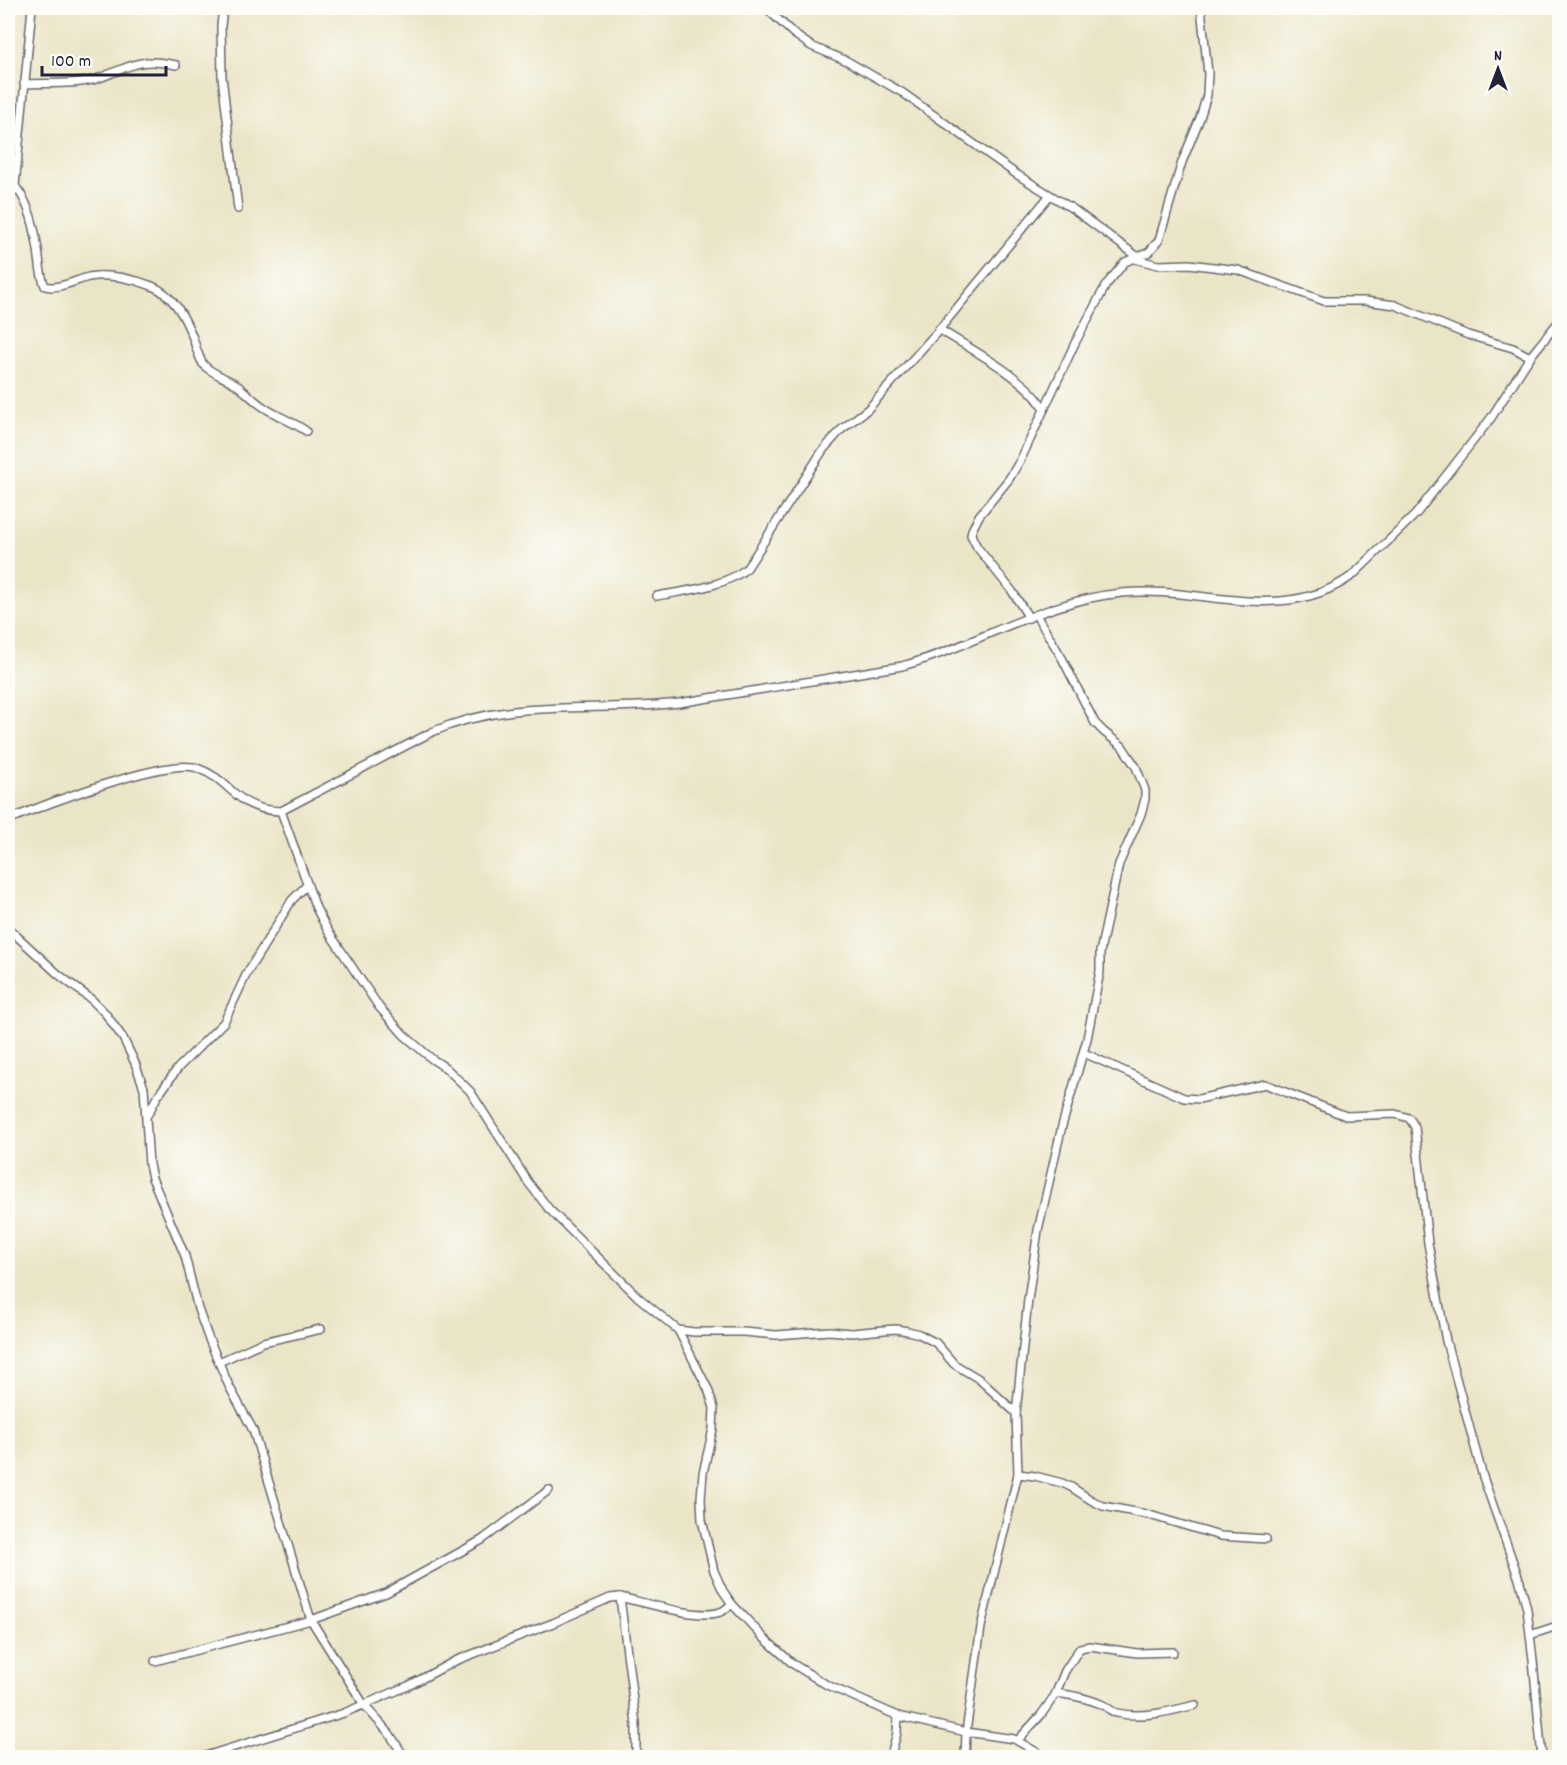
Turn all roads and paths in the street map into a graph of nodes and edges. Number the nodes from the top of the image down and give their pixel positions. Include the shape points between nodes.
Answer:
1 (32, 8) edge
2 (223, 8) edge
3 (1202, 8) edge
4 (768, 10) dead end
5 (176, 65) dead end
6 (24, 84) junction
7 (8, 181) edge
8 (15, 186) junction
9 (1050, 195) junction
10 (238, 210) dead end
11 (1136, 258) junction
12 (1560, 320) edge
13 (939, 329) junction
14 (1530, 357) junction
15 (1044, 410) junction
16 (306, 431) dead end
17 (657, 596) dead end
18 (1032, 616) junction
19 (281, 811) junction
20 (8, 820) edge
21 (307, 885) junction
22 (8, 928) edge
23 (1084, 1053) junction
24 (147, 1117) junction
25 (321, 1329) dead end
26 (678, 1330) junction
27 (219, 1362) junction
28 (1016, 1413) junction
29 (1018, 1474) junction
30 (549, 1490) dead end
31 (1266, 1539) dead end
32 (620, 1597) junction
33 (732, 1605) junction
34 (311, 1620) junction
35 (1560, 1624) edge
36 (1530, 1635) junction
37 (1173, 1652) dead end
38 (155, 1661) dead end
39 (1056, 1693) junction
40 (364, 1705) junction
41 (1195, 1705) dead end
42 (898, 1716) junction
43 (966, 1732) junction
44 (1018, 1740) junction
45 (199, 1758) edge
46 (405, 1758) edge
47 (636, 1758) edge
48 (890, 1758) edge
49 (965, 1758) edge
50 (1047, 1758) edge
51 (1542, 1758) edge

1 - 6 street
2 - 10 street via 222,77
3 - 11 street via 1208,73 1205,103 1159,240 1149,252
4 - 9 street via 811,46 903,93
5 - 6 street via 134,63 99,78
6 - 8 street
7 - 8 street
8 - 16 street via 28,210 45,286 105,276 164,292 178,309 209,370
9 - 11 street via 1088,219
9 - 13 street
11 - 14 street via 1158,265 1238,270 1324,301 1395,305
11 - 15 street via 1120,267 1106,285
12 - 14 street
13 - 15 street via 1024,385
13 - 17 street via 868,410 842,429 823,450 747,568 696,589
14 - 18 street via 1491,418 1416,514 1341,584 1306,596 1261,602 1125,592
15 - 18 street via 1021,459 979,516 971,535
18 - 19 street via 902,666 679,703 530,708 467,719 432,732
18 - 23 street via 1067,667 1092,717 1129,755 1145,790 1141,814 1119,864
19 - 20 street via 248,805 212,774 179,765 93,789
19 - 21 street
21 - 24 street via 292,900 247,973 224,1022 178,1068
21 - 26 street via 328,931 390,1021 470,1091 549,1209 638,1297
22 - 24 street via 92,1000 115,1025 141,1078
23 - 28 street via 1038,1230
23 - 36 street via 1184,1098 1199,1099 1265,1084 1346,1116 1395,1114 1413,1122 1428,1243 1446,1341 1483,1477 1520,1582
24 - 27 street via 152,1178 185,1256 200,1316
25 - 27 street via 263,1342
26 - 28 street via 776,1335 908,1331 936,1344 954,1364 979,1378
26 - 33 street via 714,1408 703,1473 702,1520 714,1571
27 - 34 street via 253,1430
28 - 29 street
29 - 31 street via 1066,1485 1103,1506 1220,1536
29 - 43 street via 981,1627
30 - 34 street via 482,1540 430,1570 386,1593
32 - 33 street via 699,1614 719,1612
32 - 40 street via 455,1661
32 - 47 street via 634,1703
33 - 42 street via 799,1668 827,1685
34 - 38 street
34 - 40 street
35 - 36 street
36 - 51 street
37 - 39 street via 1080,1648
39 - 41 street via 1131,1715
39 - 44 street
40 - 45 street
40 - 46 street
42 - 43 street
42 - 48 street
43 - 44 street
43 - 49 street
44 - 50 street

